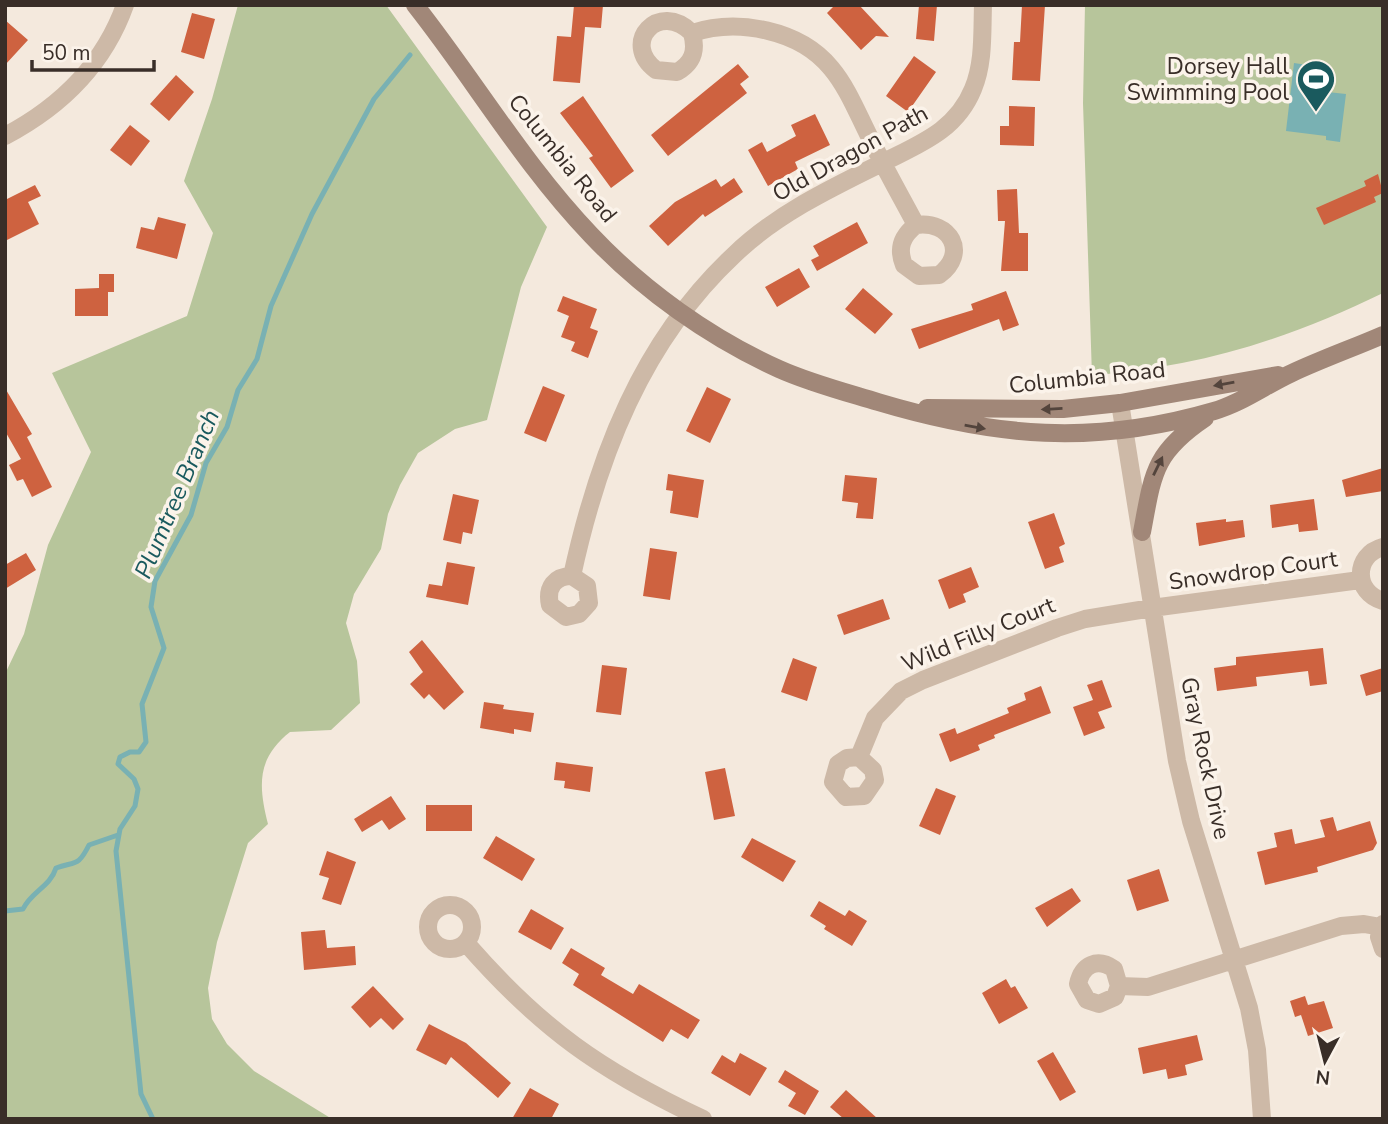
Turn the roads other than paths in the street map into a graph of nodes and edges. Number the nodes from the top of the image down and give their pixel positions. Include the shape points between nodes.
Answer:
1 (125, 5) edge
2 (415, 5) edge
3 (984, 5) edge
4 (692, 33) dead end
5 (5, 135) edge
6 (882, 163) junction
7 (916, 225) dead end
8 (682, 313) junction
9 (1383, 335) edge
10 (1292, 373) junction
11 (1120, 403) junction
12 (886, 404) junction
13 (1217, 410) junction
14 (1125, 430) junction
15 (1142, 532) junction
16 (1383, 547) edge
17 (572, 576) dead end
18 (1360, 580) junction
19 (1383, 601) edge
20 (1152, 608) junction
21 (859, 757) dead end
22 (1382, 925) edge
23 (466, 943) dead end
24 (1383, 948) edge
25 (1235, 958) junction
26 (1119, 986) dead end
27 (703, 1119) edge
28 (1262, 1119) edge

1 - 5 street via 107,46 88,71 61,99
2 - 8 street, Columbia Road via 554,194 593,237
3 - 6 street, Old Dragon Path via 980,68 961,111 925,144
4 - 6 street via 709,28 754,29 787,37 815,52 846,90
6 - 7 street
6 - 8 street, Old Dragon Path via 757,235
8 - 12 street, Columbia Road via 780,370
8 - 17 street, Old Dragon Path via 643,373 608,447 586,512
9 - 10 street, Columbia Road
10 -> 11 street, Columbia Road
10 - 13 street, Columbia Road
11 -> 12 street, Columbia Road via 1020,411
11 - 14 street, Gray Rock Drive
12 -> 14 street, Columbia Road via 986,429
13 - 14 street, Columbia Road
15 -> 13 street via 1151,481 1163,455 1174,440
14 - 15 street, Gray Rock Drive
15 - 20 street, Gray Rock Drive
16 - 18 street, Snowdrop Court via 1367,555
18 - 19 street, Snowdrop Court via 1366,591
18 - 20 street, Snowdrop Court
20 - 21 street, Wild Filly Court via 1076,622 901,691 875,718
20 - 25 street, Gray Rock Drive via 1191,821
22 - 24 street
22 - 25 street via 1341,926
23 - 27 street via 518,999 578,1051
25 - 26 street via 1147,987
25 - 28 street, Gray Rock Drive via 1257,1050

